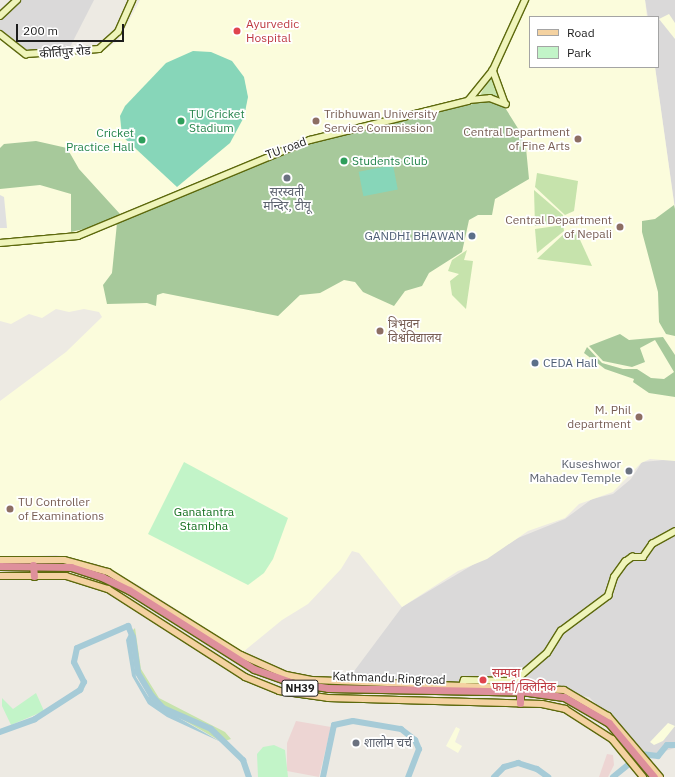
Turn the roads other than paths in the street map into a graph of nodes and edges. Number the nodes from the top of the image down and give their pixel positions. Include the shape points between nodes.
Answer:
1 (17, 0) edge
2 (132, 0) edge
3 (525, 0) edge
4 (0, 16) edge
5 (0, 34) edge
6 (493, 70) junction
7 (468, 101) junction
8 (0, 244) edge
9 (675, 530) edge
10 (0, 560) edge
11 (0, 566) edge
12 (0, 570) edge
13 (33, 570) junction
14 (0, 576) edge
15 (461, 689) junction
16 (520, 697) junction
17 (626, 745) junction
18 (650, 775) edge
19 (660, 777) edge

1 - 4 street
2 - 5 street, कीर्तिपुर रोड via 118,32 99,49 26,54
3 - 6 street
6 - 7 street
6 - 7 street, TU road via 506,104 490,98
7 - 8 street, TU road via 310,140 78,236
9 - 15 street via 652,544 643,557 632,557 625,562 614,577 608,596 560,631 547,654 518,678 506,681 464,680
10 - 15 main road via 64,560 112,574 241,655 286,675 312,680
11 - 13 highway, Kathmandu Ringroad / NH39
12 - 13 highway, Kathmandu Ringroad / NH39
13 - 14 main road
13 - 15 highway, Kathmandu Ringroad / NH39 via 71,567 115,583 241,662 279,679 328,688
13 - 16 highway, Kathmandu Ringroad / NH39 via 73,571 109,583 232,662 280,684 333,692
15 - 16 highway, Kathmandu Ringroad / NH39
15 - 17 main road via 564,690 594,705
16 - 17 main road via 572,712
16 - 17 highway, Kathmandu Ringroad / NH39 via 556,695 582,704 609,723
17 - 18 highway, Kathmandu Ringroad / NH39
18 - 19 main road

